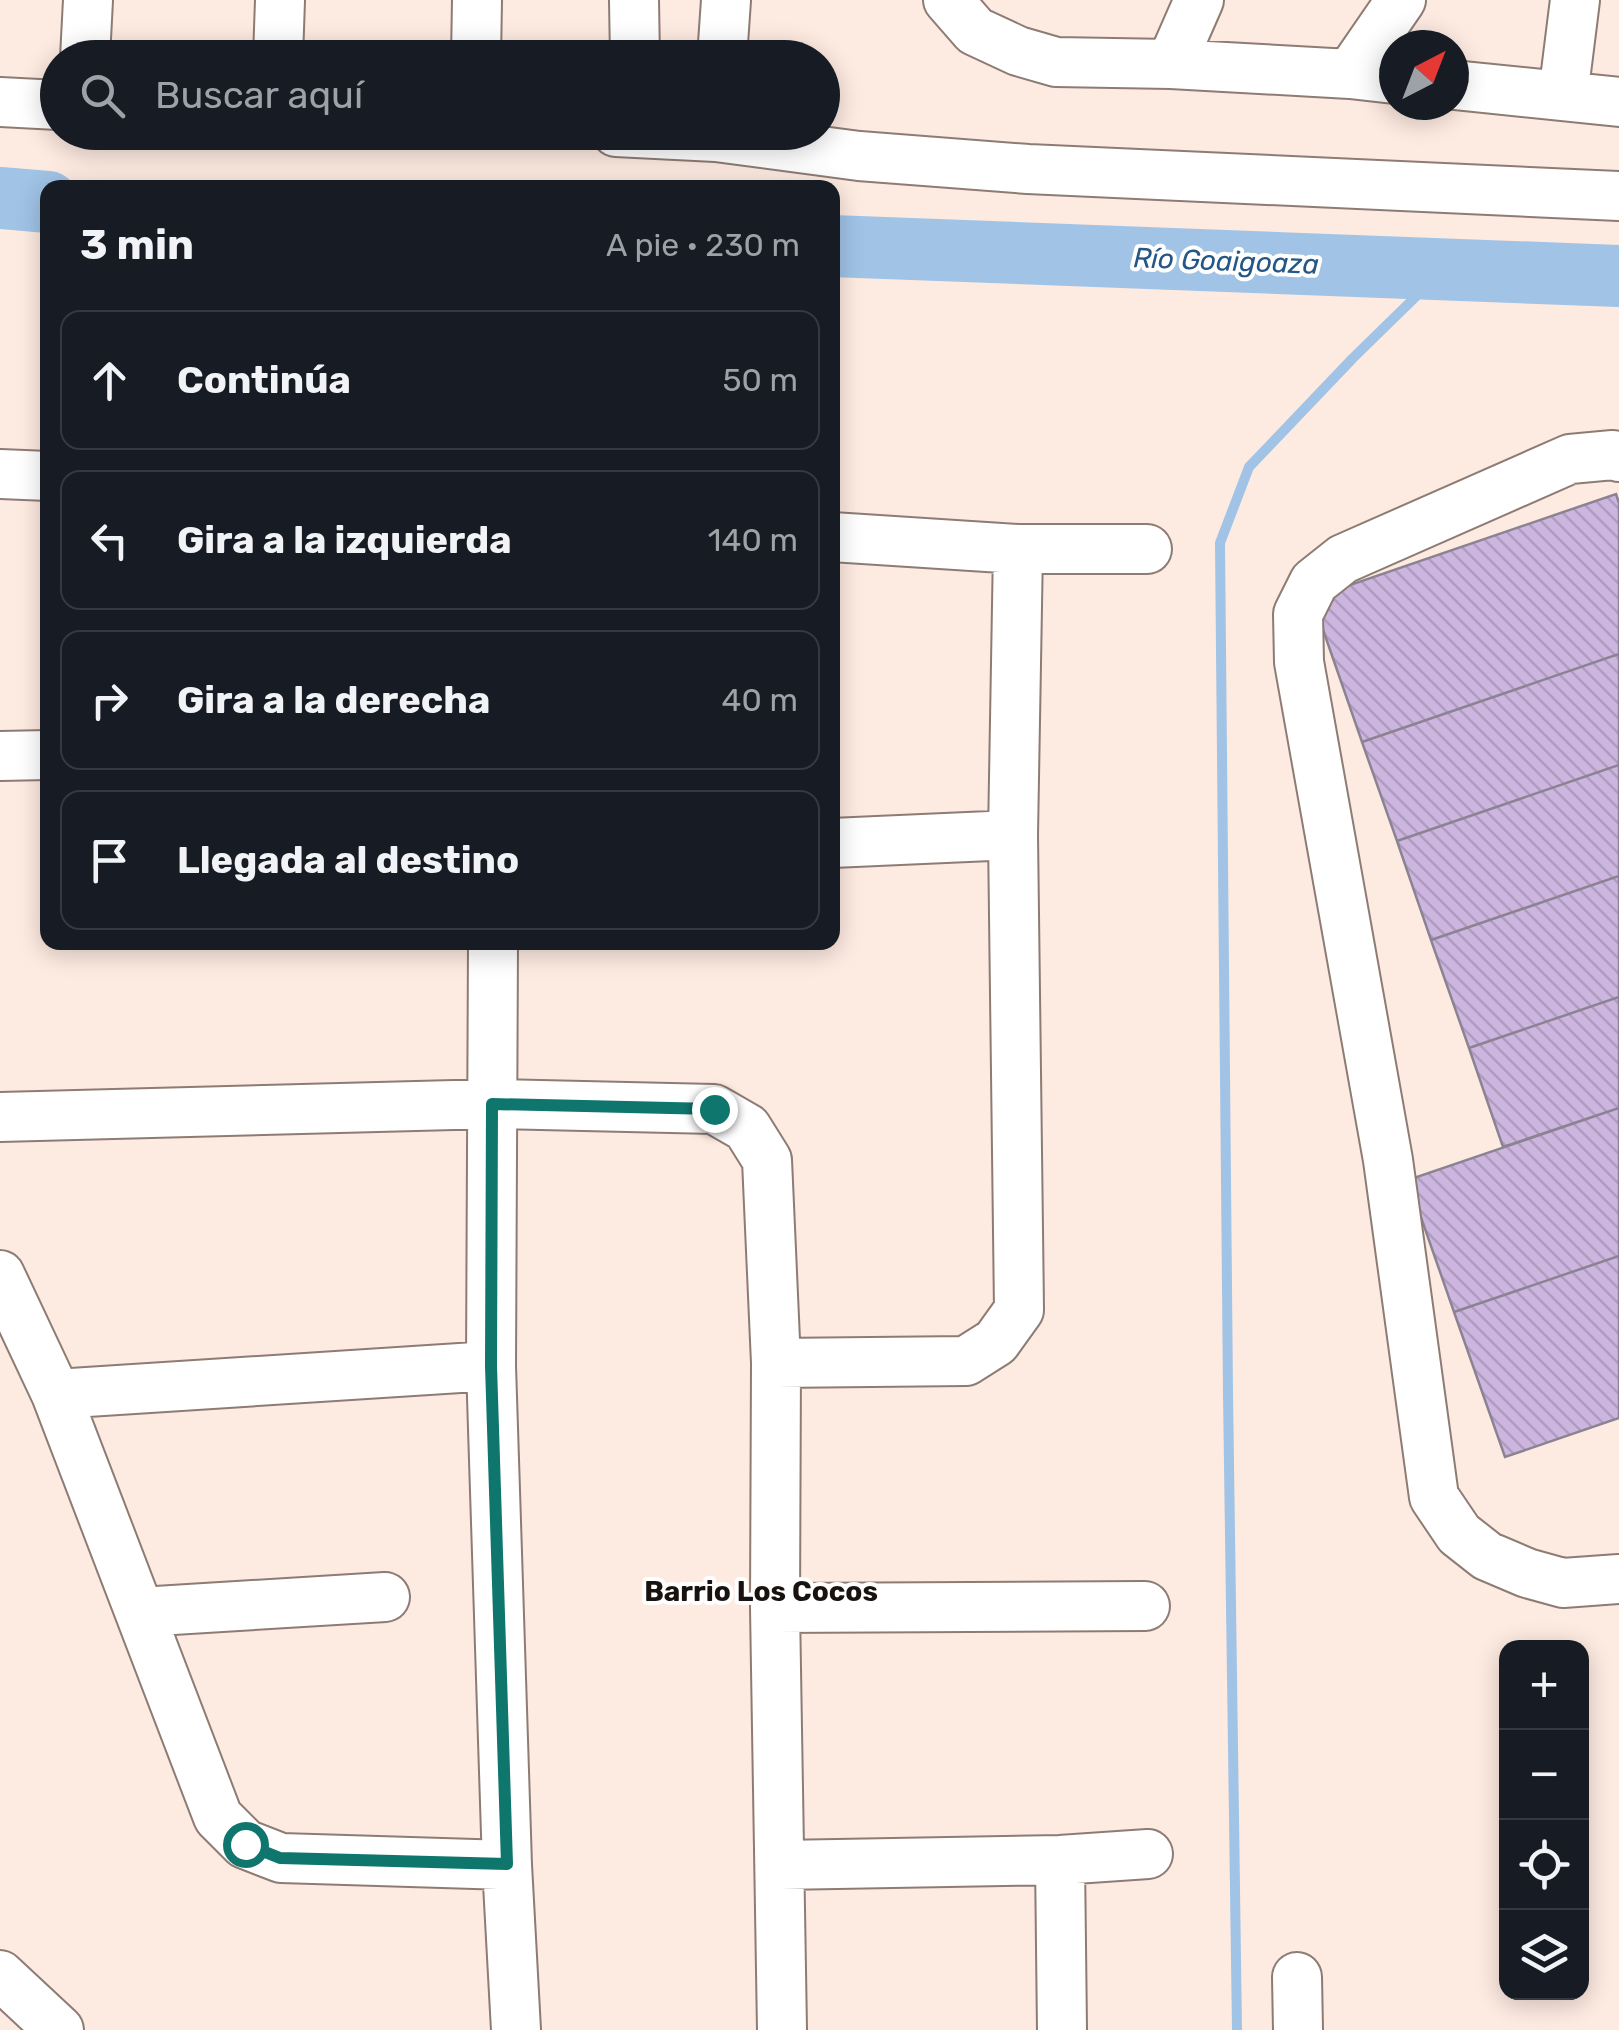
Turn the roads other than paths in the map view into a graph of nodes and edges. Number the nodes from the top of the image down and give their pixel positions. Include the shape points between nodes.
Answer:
1 (88, 0) edge
2 (280, 0) edge
3 (477, 0) edge
4 (634, 0) edge
5 (726, 0) edge
6 (948, 0) edge
7 (1199, 0) edge
8 (1401, 0) edge
9 (1575, 0) edge
10 (993, 18) edge
11 (86, 40) edge
12 (279, 40) edge
13 (476, 40) edge
14 (634, 40) edge
15 (723, 40) edge
16 (1171, 64) junction
17 (1372, 76) edge
18 (1469, 87) edge
19 (1563, 96) junction
20 (0, 102) edge
21 (1619, 102) edge
22 (40, 104) edge
23 (818, 150) edge
24 (1619, 196) edge
25 (1619, 457) edge
26 (0, 474) edge
27 (40, 476) edge
28 (840, 538) edge
29 (1148, 549) dead end
30 (1018, 550) junction
31 (0, 756) edge
32 (40, 756) edge
33 (1013, 835) junction
34 (840, 843) edge
35 (493, 950) edge
36 (492, 1104) junction
37 (0, 1117) edge
38 (0, 1275) edge
39 (776, 1362) junction
40 (491, 1366) junction
41 (56, 1394) junction
42 (1619, 1578) edge
43 (386, 1596) dead end
44 (1145, 1606) dead end
45 (775, 1608) junction
46 (140, 1612) junction
47 (1148, 1854) dead end
48 (1060, 1860) junction
49 (507, 1864) junction
50 (781, 1865) junction
51 (0, 1976) edge
52 (1297, 1977) dead end
53 (58, 2030) edge
54 (516, 2030) edge
55 (782, 2030) edge
56 (1062, 2030) edge
57 (1298, 2030) edge

1 - 11 street
2 - 12 street
3 - 13 street
4 - 14 street
5 - 15 street
6 - 10 street via 975,31
7 - 16 street
8 - 17 street
9 - 19 street
10 - 16 street via 1018,52 1056,62
16 - 17 street
18 - 19 street
19 - 21 street
20 - 22 street
23 - 24 street via 1028,168
25 - 42 street via 1570,460 1343,559 1314,582 1298,614 1298,662 1388,1160 1434,1496 1458,1534 1526,1574 1563,1583
26 - 27 street
28 - 30 street
29 - 30 street
30 - 33 street
31 - 32 street
33 - 34 street
33 - 39 street via 1019,1310 996,1342 966,1361
35 - 36 street
36 - 37 street
36 - 39 street via 714,1109 747,1128 767,1160
36 - 40 street
38 - 41 street
39 - 45 street
40 - 41 street
40 - 49 street
41 - 46 street
43 - 46 street
44 - 45 street
45 - 50 street
46 - 49 street via 218,1817 245,1844 280,1858
47 - 48 street
48 - 50 street
48 - 56 street
49 - 54 street
50 - 55 street
51 - 53 street
52 - 57 street

